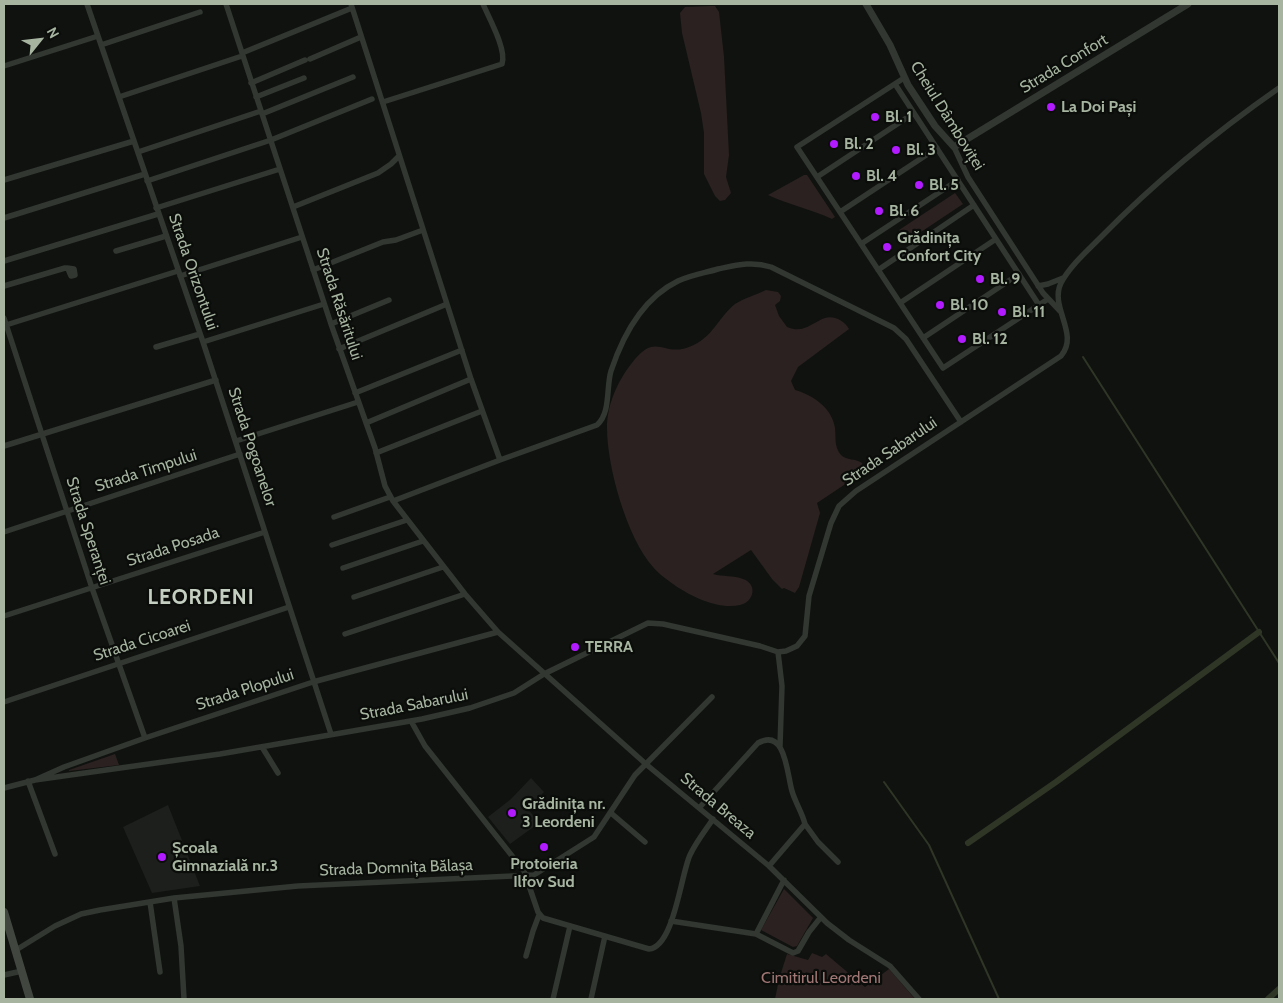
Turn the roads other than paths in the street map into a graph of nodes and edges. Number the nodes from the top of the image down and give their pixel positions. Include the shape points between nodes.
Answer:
1 (86, 4) edge
2 (226, 4) edge
3 (483, 4) edge
4 (866, 4) edge
5 (1188, 4) edge
6 (351, 6) edge
7 (200, 12) dead end
8 (98, 36) junction
9 (361, 37) junction
10 (101, 45) junction
11 (242, 55) junction
12 (4, 66) edge
13 (353, 77) dead end
14 (304, 78) dead end
15 (904, 78) junction
16 (251, 83) junction
17 (895, 84) junction
18 (1279, 88) edge
19 (119, 97) junction
20 (256, 97) junction
21 (372, 98) dead end
22 (384, 102) junction
23 (261, 112) junction
24 (914, 113) junction
25 (271, 140) junction
26 (134, 141) junction
27 (954, 147) junction
28 (937, 148) junction
29 (138, 152) junction
30 (399, 156) junction
31 (280, 169) junction
32 (145, 174) junction
33 (817, 177) junction
34 (4, 180) edge
35 (958, 180) junction
36 (147, 181) junction
37 (980, 196) junction
38 (973, 204) junction
39 (293, 207) junction
40 (157, 211) junction
41 (840, 212) junction
42 (4, 218) edge
43 (422, 230) junction
44 (166, 236) junction
45 (302, 236) junction
46 (996, 239) junction
47 (861, 244) junction
48 (116, 251) dead end
49 (4, 262) edge
50 (67, 268) dead end
51 (313, 270) junction
52 (878, 270) junction
53 (179, 274) junction
54 (1019, 274) junction
55 (1065, 277) junction
56 (4, 286) edge
57 (1038, 286) junction
58 (1058, 290) junction
59 (1043, 293) junction
60 (1048, 299) junction
61 (389, 300) dead end
62 (900, 303) junction
63 (324, 304) junction
64 (447, 304) junction
65 (1039, 305) junction
66 (1061, 312) junction
67 (5, 321) edge
68 (331, 324) junction
69 (6, 333) edge
70 (200, 334) junction
71 (923, 338) junction
72 (203, 342) junction
73 (156, 347) dead end
74 (339, 349) junction
75 (462, 350) junction
76 (471, 379) junction
77 (216, 380) junction
78 (355, 393) junction
79 (358, 402) junction
80 (482, 411) junction
81 (961, 422) junction
82 (366, 423) junction
83 (41, 434) junction
84 (236, 442) junction
85 (4, 446) edge
86 (376, 453) junction
87 (240, 454) junction
88 (500, 460) junction
89 (391, 499) junction
90 (67, 512) junction
91 (334, 516) dead end
92 (407, 520) junction
93 (4, 532) edge
94 (265, 532) junction
95 (423, 540) junction
96 (332, 545) dead end
97 (444, 566) junction
98 (342, 568) dead end
99 (92, 588) junction
100 (465, 594) junction
101 (354, 597) dead end
102 (289, 607) junction
103 (4, 616) edge
104 (498, 632) junction
105 (345, 634) dead end
106 (778, 652) junction
107 (119, 664) junction
108 (544, 674) junction
109 (313, 682) junction
110 (712, 697) dead end
111 (4, 702) edge
112 (411, 721) junction
113 (331, 734) junction
114 (144, 738) junction
115 (780, 746) junction
116 (262, 747) junction
117 (647, 765) junction
118 (64, 767) junction
119 (278, 773) dead end
120 (66, 776) junction
121 (35, 780) junction
122 (28, 781) junction
123 (4, 788) edge
124 (700, 808) junction
125 (611, 813) junction
126 (713, 819) junction
127 (805, 824) junction
128 (645, 842) dead end
129 (55, 854) dead end
130 (838, 862) dead end
131 (769, 866) junction
132 (527, 876) junction
133 (784, 880) junction
134 (174, 898) junction
135 (150, 902) junction
136 (4, 912) edge
137 (539, 914) junction
138 (821, 917) junction
139 (671, 921) junction
140 (570, 926) junction
141 (756, 934) junction
142 (605, 936) junction
143 (16, 950) junction
144 (526, 956) dead end
145 (22, 971) junction
146 (160, 972) dead end
147 (4, 975) edge
148 (30, 999) edge
149 (184, 999) edge
150 (553, 999) edge
151 (591, 999) edge
152 (919, 999) edge

1 - 8 street, Strada Orizontului
2 - 11 street, Strada Răsăritului
3 - 22 street via 499,41 504,59 502,64
4 - 15 street, Cheiul Dâmboviței via 886,37
5 - 27 street, Strada Confort
6 - 9 street
6 - 11 street
7 - 10 street
8 - 10 street, Strada Orizontului
8 - 12 street
9 - 16 street
9 - 22 street
10 - 19 street, Strada Orizontului
11 - 16 street, Strada Răsăritului
11 - 19 street
13 - 23 street
14 - 20 street
15 - 17 street
15 - 27 street, Cheiul Dâmboviței via 929,117
16 - 20 street, Strada Răsăritului
17 - 24 street
17 - 33 street via 797,147
18 - 55 street via 1151,189
19 - 26 street, Strada Orizontului
20 - 23 street, Strada Răsăritului
21 - 25 street
22 - 30 street
23 - 25 street, Strada Răsăritului
23 - 29 street
24 - 28 street
24 - 33 street
25 - 31 street, Strada Răsăritului
25 - 36 street
26 - 29 street, Strada Orizontului
26 - 34 street
27 - 37 street, Cheiul Dâmboviței
28 - 35 street
28 - 41 street
29 - 32 street, Strada Orizontului
30 - 39 street via 378,173
30 - 43 street
31 - 39 street, Strada Răsăritului
31 - 40 street
32 - 36 street, Strada Orizontului
32 - 42 street
33 - 41 street
35 - 38 street
35 - 47 street
36 - 40 street, Strada Orizontului
37 - 38 street
37 - 57 street, Cheiul Dâmboviței
38 - 46 street
38 - 52 street
39 - 45 street, Strada Răsăritului
40 - 44 street, Strada Orizontului
40 - 49 street
41 - 47 street
43 - 51 street
43 - 64 street
44 - 48 street
44 - 53 street, Strada Orizontului
45 - 51 street, Strada Răsăritului
45 - 53 street
46 - 54 street
46 - 62 street
47 - 52 street
50 - 56 street
51 - 63 street, Strada Răsăritului
52 - 62 street
53 - 67 street
53 - 70 street, Strada Orizontului
54 - 65 street
54 - 71 street
55 - 57 street
55 - 58 street
57 - 59 street, Cheiul Dâmboviței
58 - 59 street
58 - 66 street, Strada Sabarului
59 - 60 street, Cheiul Dâmboviței
60 - 65 street
60 - 66 street, Cheiul Dâmboviței
61 - 68 street
62 - 71 street
63 - 68 street, Strada Răsăritului
63 - 72 street
64 - 74 street
64 - 75 street
65 - 71 street via 943,368
66 - 81 street, Strada Sabarului via 1067,340 1061,356
67 - 69 street, Strada Speranței
68 - 74 street, Strada Răsăritului
69 - 83 street, Strada Speranței
70 - 72 street, Strada Orizontului
70 - 73 street
72 - 77 street, Strada Orizontului
74 - 78 street, Strada Răsăritului
75 - 76 street
75 - 78 street
76 - 80 street
76 - 82 street
77 - 83 street, Strada Pogoanelor
77 - 84 street, Strada Pogoanelor
78 - 79 street, Strada Răsăritului
79 - 82 street, Strada Răsăritului
79 - 84 street
80 - 86 street
80 - 88 street
81 - 88 street via 906,339 894,328 771,267 747,263 684,278 648,304 620,348 610,377 604,414 597,425
81 - 106 street, Strada Sabarului via 856,491 840,506 831,523 809,596 805,636 794,648
82 - 86 street, Strada Răsăritului
83 - 85 street, Strada Pogoanelor
83 - 90 street, Strada Speranței
84 - 87 street, Strada Pogoanelor
86 - 89 street, Strada Răsăritului
87 - 90 street, Strada Timpului
87 - 94 street, Strada Pogoanelor
88 - 89 street
89 - 91 street
89 - 92 street, Strada Răsăritului
90 - 93 street, Strada Timpului
90 - 99 street, Strada Speranței
92 - 95 street, Strada Răsăritului
92 - 96 street
94 - 99 street, Strada Posada
94 - 102 street, Strada Pogoanelor
95 - 97 street, Strada Răsăritului
95 - 98 street
97 - 100 street, Strada Răsăritului
97 - 101 street
99 - 103 street, Strada Posada
99 - 107 street, Strada Speranței
100 - 104 street, Strada Răsăritului
100 - 105 street
102 - 107 street, Strada Cicoarei
102 - 109 street, Strada Pogoanelor
104 - 108 street, Strada Breaza
104 - 109 street, Strada Plopului
106 - 108 street, Strada Sabarului via 664,624 648,623
106 - 115 street via 782,686
107 - 111 street, Strada Cicoarei
107 - 114 street, Strada Speranței
108 - 112 street, Strada Sabarului via 499,700
108 - 117 street, Strada Breaza
109 - 113 street, Strada Pogoanelor
109 - 114 street, Strada Plopului
110 - 117 street, Strada Domnița Bălașa
112 - 113 street, Strada Sabarului
112 - 132 street via 425,746
113 - 116 street, Strada Sabarului
114 - 118 street, Strada Plopului
115 - 124 street via 770,740 758,743
115 - 127 street
116 - 119 street
116 - 120 street, Strada Sabarului
117 - 124 street, Strada Breaza
117 - 125 street, Strada Domnița Bălașa via 633,778
118 - 120 street
118 - 121 street, Strada Plopului
120 - 121 street, Strada Sabarului
121 - 122 street, Strada Plopului
122 - 123 street, Strada Plopului
122 - 129 street
124 - 126 street, Strada Breaza
125 - 128 street
125 - 132 street, Strada Domnița Bălașa via 589,841 539,873
126 - 131 street, Strada Breaza
126 - 139 street via 689,857
127 - 130 street
127 - 131 street
131 - 133 street, Strada Breaza
132 - 134 street, Strada Domnița Bălașa via 315,885
132 - 137 street
133 - 138 street, Strada Breaza
133 - 141 street
134 - 135 street, Strada Domnița Bălașa
134 - 149 street
135 - 143 street, Strada Domnița Bălașa via 74,917
135 - 146 street
136 - 143 main road
137 - 140 street
137 - 144 street
138 - 141 street via 795,953
138 - 152 street, Strada Breaza via 849,940 890,966
139 - 141 street
139 - 142 street via 660,944 652,949
140 - 142 street
140 - 150 street
142 - 151 street
143 - 145 main road
145 - 147 street
145 - 148 main road

